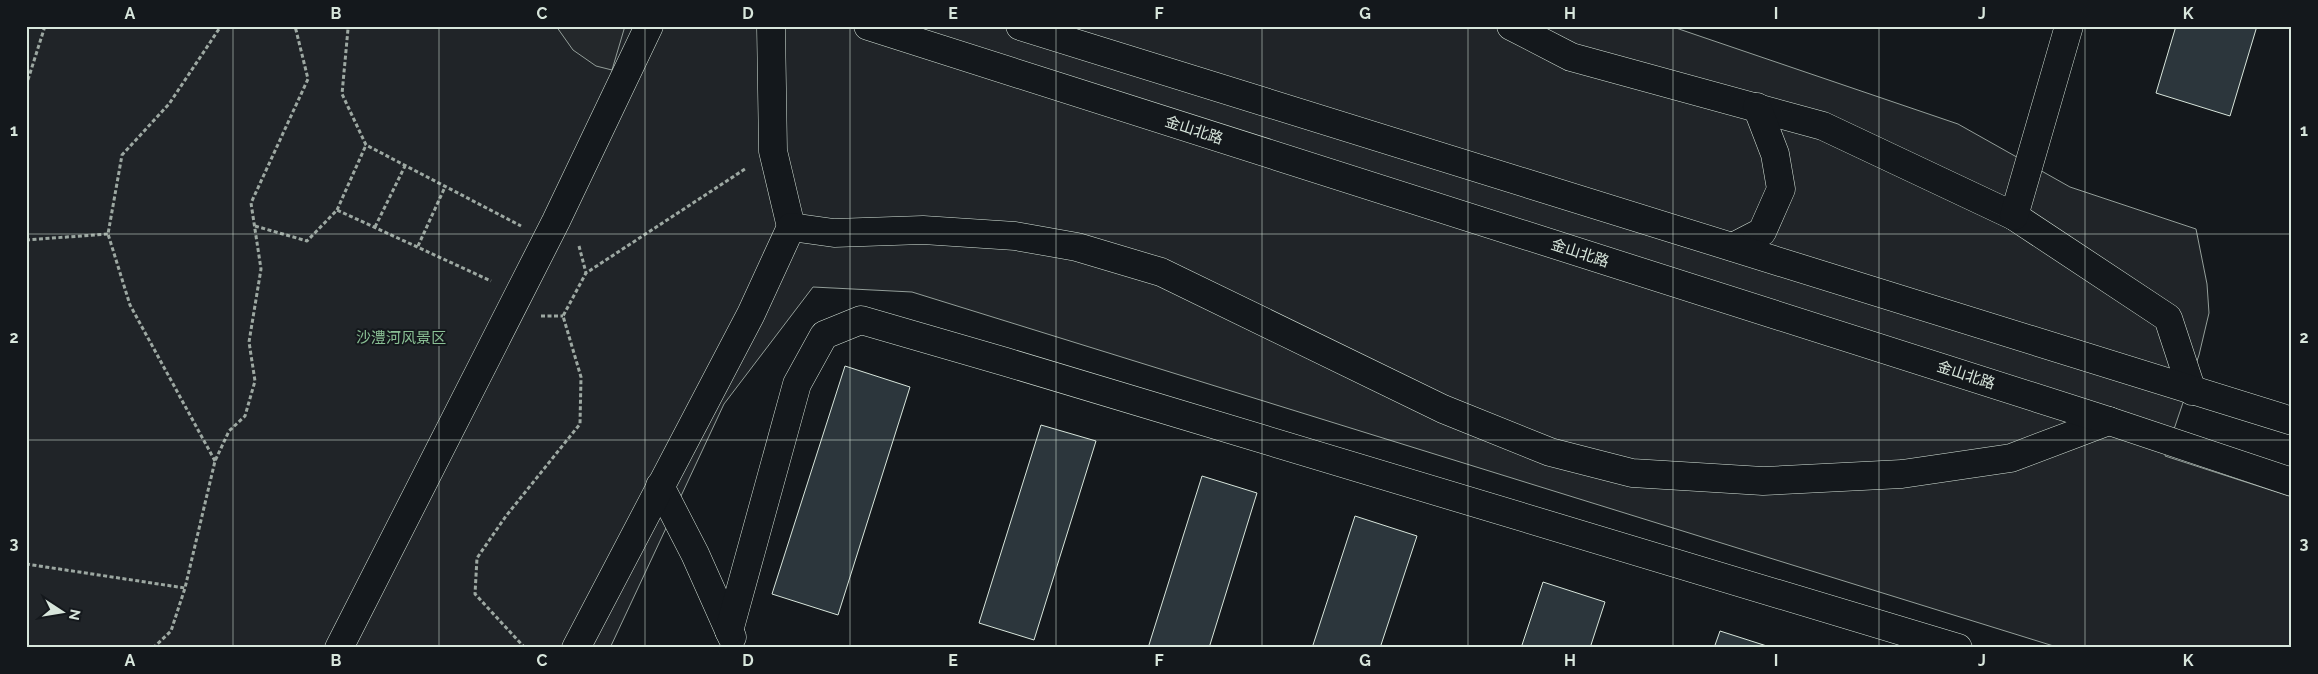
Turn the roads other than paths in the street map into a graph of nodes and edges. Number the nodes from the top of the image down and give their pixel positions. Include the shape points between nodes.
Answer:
1 (649, 26) edge
2 (771, 26) edge
3 (868, 26) edge
4 (1020, 26) edge
5 (1511, 26) edge
6 (2069, 26) edge
7 (1757, 107) junction
8 (2014, 216) junction
9 (790, 227) junction
10 (1732, 247) junction
11 (2192, 392) junction
12 (2109, 421) junction
13 (2292, 421) edge
14 (2290, 482) edge
15 (660, 486) junction
16 (733, 639) edge
17 (339, 648) edge
18 (576, 648) edge
19 (1958, 648) edge

1 - 17 street via 546,240
2 - 9 street via 773,151
3 - 12 street, 金山北路
4 - 10 street
5 - 7 street via 1571,57
6 - 8 street
7 - 8 street via 1823,126
7 - 10 street via 1775,154 1781,189 1762,232
8 - 11 street via 2168,318
9 - 12 street via 834,233 923,230 1015,236 1077,247 1161,272 1452,413 1550,452 1632,473 1763,481 1902,474 2011,458
9 - 15 street via 751,314
10 - 11 street
11 - 13 street
12 - 14 street, 金山北路
15 - 16 street
15 - 18 street
16 - 19 street via 798,384 824,335 861,320

